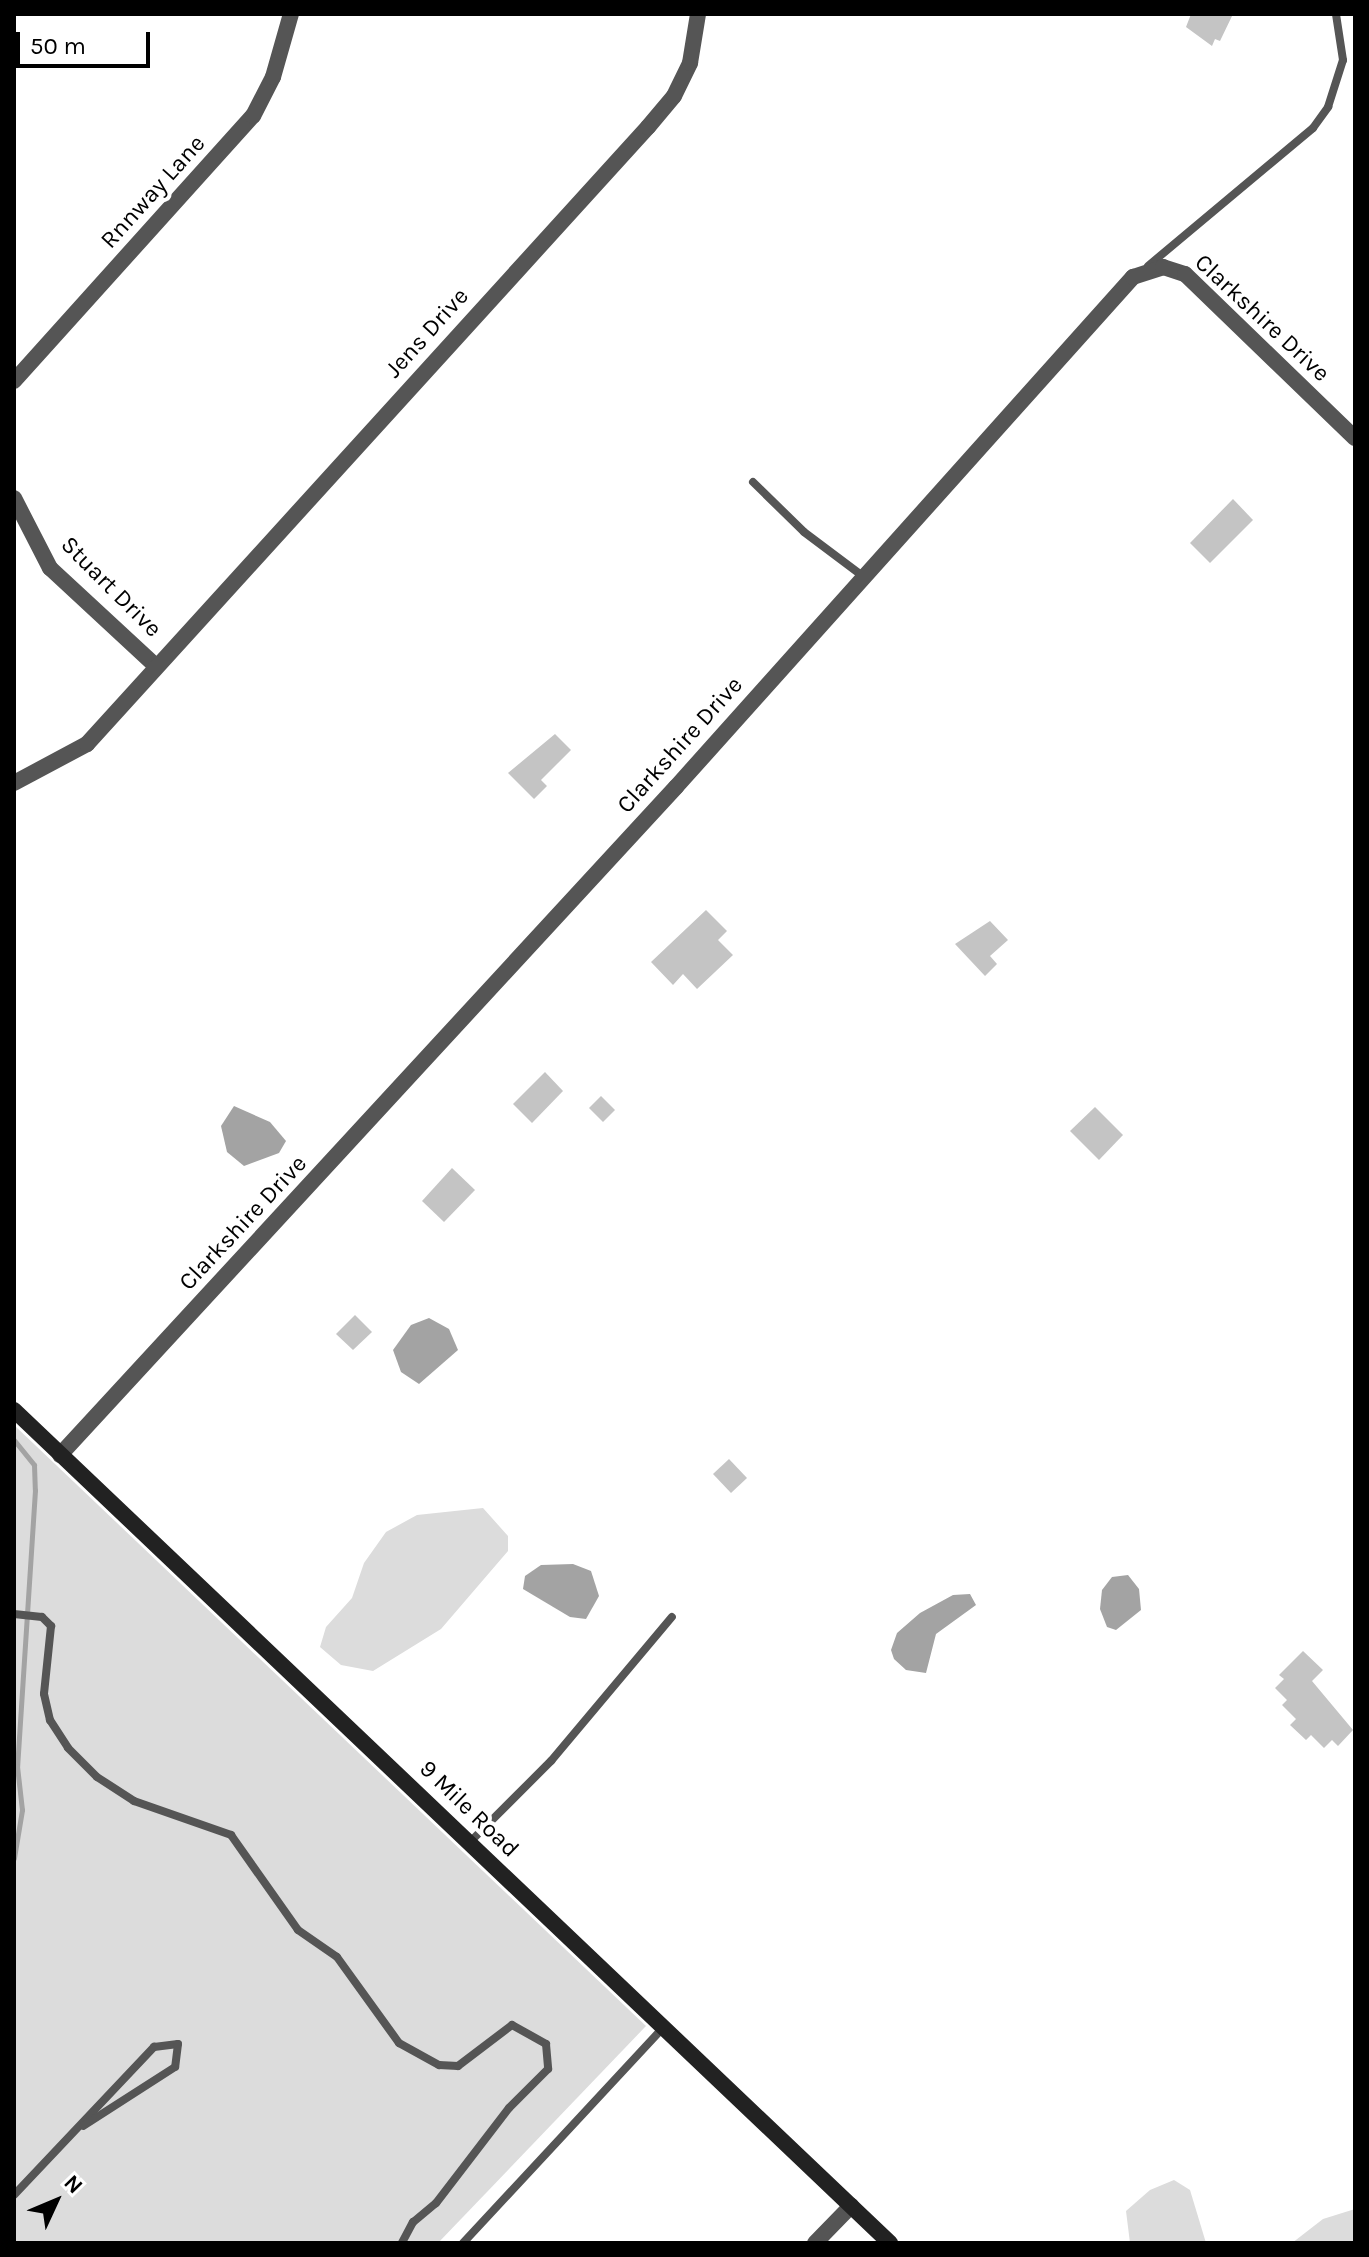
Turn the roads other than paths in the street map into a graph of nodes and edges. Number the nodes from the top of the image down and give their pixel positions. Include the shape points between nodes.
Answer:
1 (291, 14) edge
2 (698, 14) edge
3 (1336, 14) edge
4 (1141, 272) junction
5 (14, 381) edge
6 (1355, 438) edge
7 (753, 482) dead end
8 (14, 498) edge
9 (864, 577) junction
10 (156, 666) junction
11 (14, 783) edge
12 (14, 1410) edge
13 (60, 1455) junction
14 (18, 1615) edge
15 (672, 1617) dead end
16 (470, 1842) junction
17 (662, 2029) junction
18 (83, 2126) junction
19 (14, 2195) edge
20 (851, 2206) junction
21 (402, 2243) edge
22 (463, 2243) edge
23 (815, 2243) edge
24 (890, 2243) edge

1 - 5 street, Rnnway Lane via 273,77 253,116
2 - 10 street, Jens Drive via 690,63 674,96
3 - 4 lane via 1343,60 1328,107 1313,128
4 - 6 street, Clarkshire Drive via 1163,267 1185,274
4 - 9 street, Clarkshire Drive
7 - 9 lane via 804,532
8 - 10 street, Stuart Drive via 50,568
9 - 13 street, Clarkshire Drive
10 - 11 street, Jens Drive via 87,744
12 - 13 street, 9 Mile Road
13 - 16 street, 9 Mile Road
14 - 21 lane via 38,1616 52,1630 44,1694 50,1720 68,1748 97,1777 134,1801 231,1835 298,1930 337,1957 399,2043 439,2065 458,2066 512,2025 546,2044 548,2069 509,2108 436,2203 413,2222
15 - 16 lane via 551,1761
16 - 17 street, 9 Mile Road
17 - 20 street, 9 Mile Road
17 - 22 lane
18 - 18 lane via 175,2067 178,2044 154,2047
18 - 19 lane
20 - 23 street
20 - 24 street, 9 Mile Road

